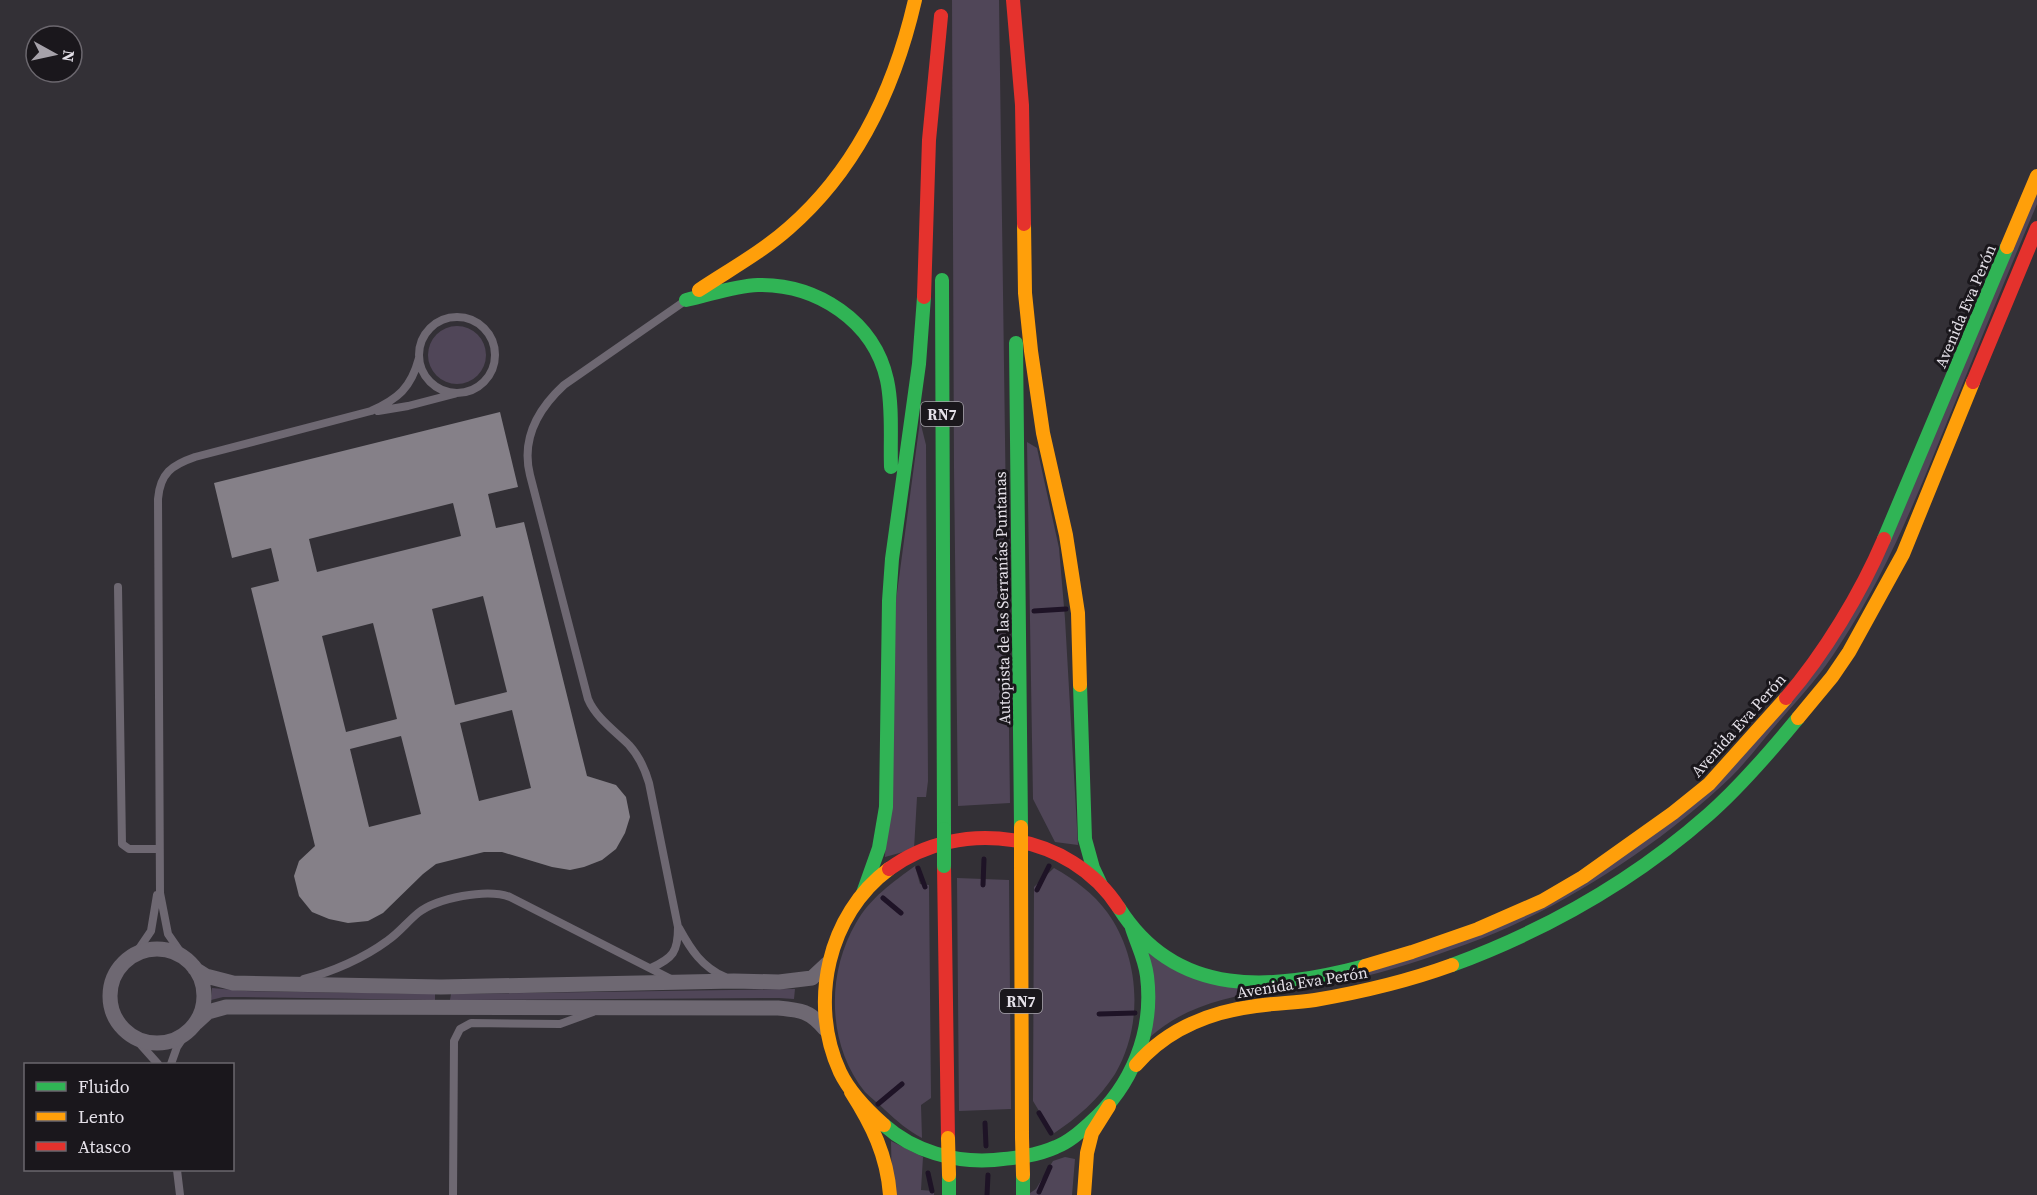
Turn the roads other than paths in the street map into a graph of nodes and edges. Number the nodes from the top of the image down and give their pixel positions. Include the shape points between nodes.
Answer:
1 (915, 0) edge
2 (941, 0) edge
3 (1012, 0) edge
4 (941, 16) junction
5 (2037, 176) edge
6 (941, 183) dead end
7 (2037, 228) edge
8 (942, 267) dead end
9 (686, 300) junction
10 (419, 358) junction
11 (458, 393) junction
12 (371, 411) junction
13 (892, 559) junction
14 (118, 587) dead end
15 (159, 849) junction
16 (159, 870) junction
17 (1101, 885) junction
18 (863, 892) junction
19 (678, 927) junction
20 (1132, 928) junction
21 (134, 956) junction
22 (191, 964) junction
23 (827, 964) junction
24 (651, 968) junction
25 (734, 981) junction
26 (681, 983) junction
27 (283, 985) junction
28 (603, 1007) junction
29 (191, 1027) junction
30 (825, 1029) junction
31 (133, 1036) junction
32 (156, 1063) edge
33 (172, 1063) edge
34 (1131, 1072) junction
35 (851, 1092) junction
36 (1109, 1106) junction
37 (177, 1171) edge
38 (180, 1195) edge
39 (453, 1195) edge
40 (890, 1195) edge
41 (949, 1195) edge
42 (1023, 1195) edge
43 (1084, 1195) edge

1 - 9 main road via 892,82 842,172 810,210 772,242
2 - 4 main road
3 - 17 main road via 1022,105 1025,292 1044,433 1078,613 1085,839
3 - 42 main road, Autopista de las Serranías Puntanas / RN7, bridge
4 - 6 main road
4 - 13 main road via 929,140 919,364
5 - 20 main road, Avenida Eva Perón via 1871,570 1809,671 1702,791 1599,867 1559,891 1467,934 1360,967 1303,980 1237,982 1180,965 1149,945
7 - 34 main road, Avenida Eva Perón via 1903,554 1878,602 1820,692 1719,805 1625,878 1513,940 1440,969 1368,989 1300,1002 1252,1006 1210,1017 1159,1042
8 - 41 main road, RN7, bridge
9 - 13 main road via 755,285 797,288 823,298 861,329 875,349 889,392
9 - 19 lane via 554,394 534,424 527,456 588,699 645,770
10 - 11 lane via 427,379 446,392
10 - 11 lane via 424,336 441,320 464,318 485,329 495,351 492,369 481,385
10 - 12 lane via 404,390
11 - 12 lane
12 - 15 lane via 195,457 178,464 162,479 158,499
13 - 18 main road via 886,807 879,848
14 - 15 lane via 122,844 129,849
15 - 16 lane
16 - 21 lane via 153,923
16 - 22 lane via 165,926
17 - 18 main road via 1058,853 1007,838 981,837 954,840 904,858
17 - 20 main road
18 - 23 main road via 841,926
19 - 24 lane via 674,953
19 - 25 lane via 706,967
20 - 34 main road via 1147,976 1146,1025
21 - 22 street via 144,951 166,950
21 - 31 street via 113,980 111,1001 118,1022
22 - 27 street via 222,982
22 - 29 street via 200,978 204,996 200,1014
23 - 25 street via 812,978
23 - 30 main road via 823,990
24 - 26 lane
24 - 27 lane via 493,892 458,897 428,908 367,954 327,972
25 - 26 street
26 - 27 street
28 - 29 street via 226,1008 208,1012
28 - 30 street via 797,1010 815,1018
28 - 39 lane via 560,1024 477,1022 457,1032
29 - 31 street via 180,1037 161,1043
29 - 33 lane
30 - 35 main road
31 - 32 lane
34 - 36 main road
35 - 36 main road via 880,1124 915,1147 977,1163 1040,1154 1077,1135
35 - 40 main road via 879,1140 889,1171
36 - 43 main road via 1092,1132
37 - 38 lane

